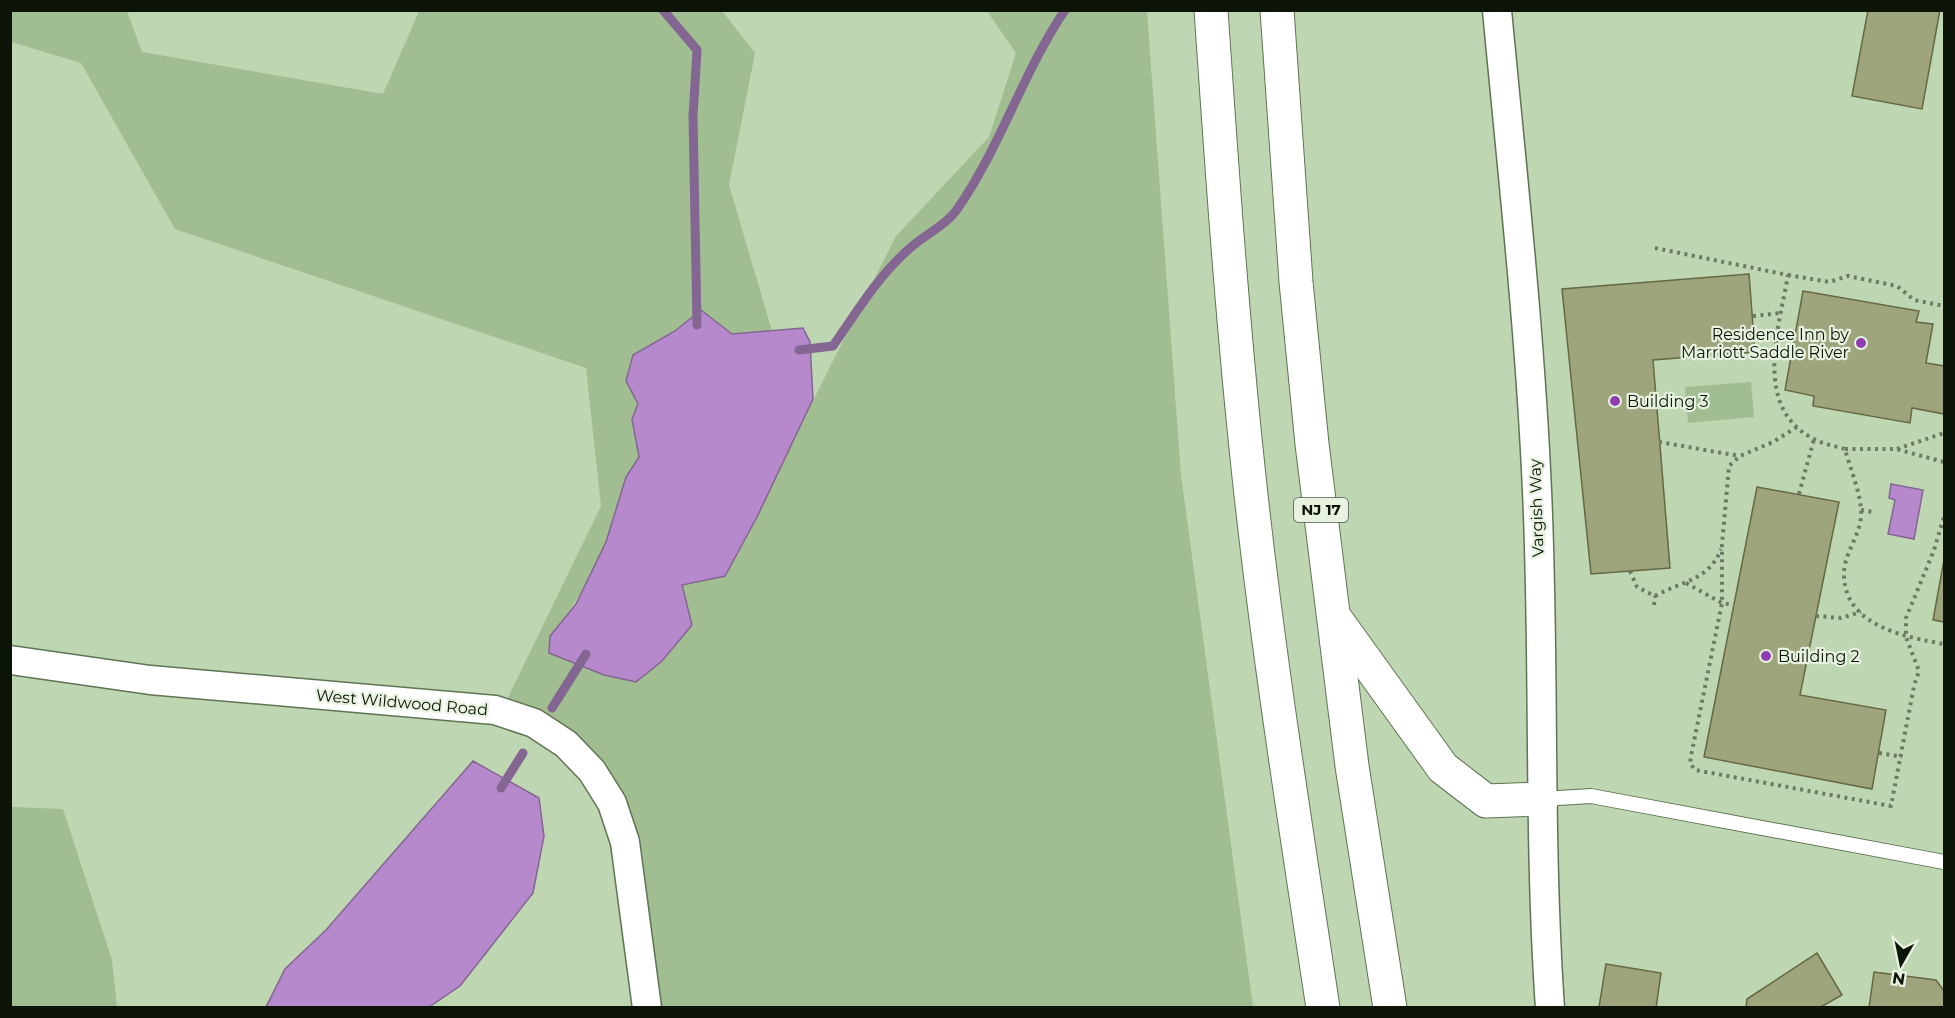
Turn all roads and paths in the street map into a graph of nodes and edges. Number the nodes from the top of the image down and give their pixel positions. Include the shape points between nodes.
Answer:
1 (1211, 10) edge
2 (1277, 10) edge
3 (1497, 10) edge
4 (1655, 248) dead end
5 (1788, 275) junction
6 (1944, 306) edge
7 (1781, 313) junction
8 (1752, 315) dead end
9 (1797, 427) junction
10 (1944, 433) edge
11 (1815, 439) junction
12 (1659, 442) dead end
13 (1845, 448) junction
14 (1896, 449) junction
15 (1740, 456) junction
16 (1944, 462) edge
17 (1799, 494) dead end
18 (1861, 510) junction
19 (1873, 512) dead end
20 (1944, 518) edge
21 (1722, 545) junction
22 (1630, 571) dead end
23 (1686, 583) junction
24 (1655, 597) junction
25 (1722, 603) junction
26 (1654, 605) dead end
27 (1734, 605) dead end
28 (1861, 612) junction
29 (1816, 616) dead end
30 (1335, 618) junction
31 (1906, 637) junction
32 (1944, 644) edge
33 (10, 660) edge
34 (1879, 753) dead end
35 (1902, 757) junction
36 (1542, 799) junction
37 (1944, 862) edge
38 (648, 1008) edge
39 (1323, 1008) edge
40 (1390, 1008) edge
41 (1550, 1008) edge

1 - 39 highway via 1246,450 1287,776
2 - 30 highway, NJ 17 via 1308,409
3 - 36 street, Vargish Way via 1537,490
4 - 5 path
5 - 6 path via 1829,282 1848,276 1897,286 1914,300
5 - 7 path
7 - 8 path
7 - 9 path via 1774,387
9 - 11 path
9 - 15 path
10 - 14 path
11 - 13 path
11 - 17 path
12 - 15 path
13 - 14 path
13 - 18 path
14 - 16 path
15 - 21 path via 1732,461 1726,477
18 - 19 path
18 - 28 path via 1844,573 1849,596
20 - 31 path via 1906,618
21 - 23 path via 1716,563
21 - 25 path
22 - 24 path via 1638,587
23 - 24 path
23 - 25 path
24 - 26 path
25 - 27 path
25 - 35 path via 1691,756 1695,770 1891,806
28 - 29 path via 1841,618
28 - 31 path via 1884,630
30 - 36 highway via 1443,768 1486,801
30 - 40 highway, NJ 17 via 1352,766
31 - 32 path
31 - 35 path via 1919,671
33 - 38 street, West Wildwood Road via 162,681 495,710 534,723 566,744 592,771 607,795 625,842
34 - 35 path
36 - 37 lane via 1591,796
36 - 41 street, Vargish Way

